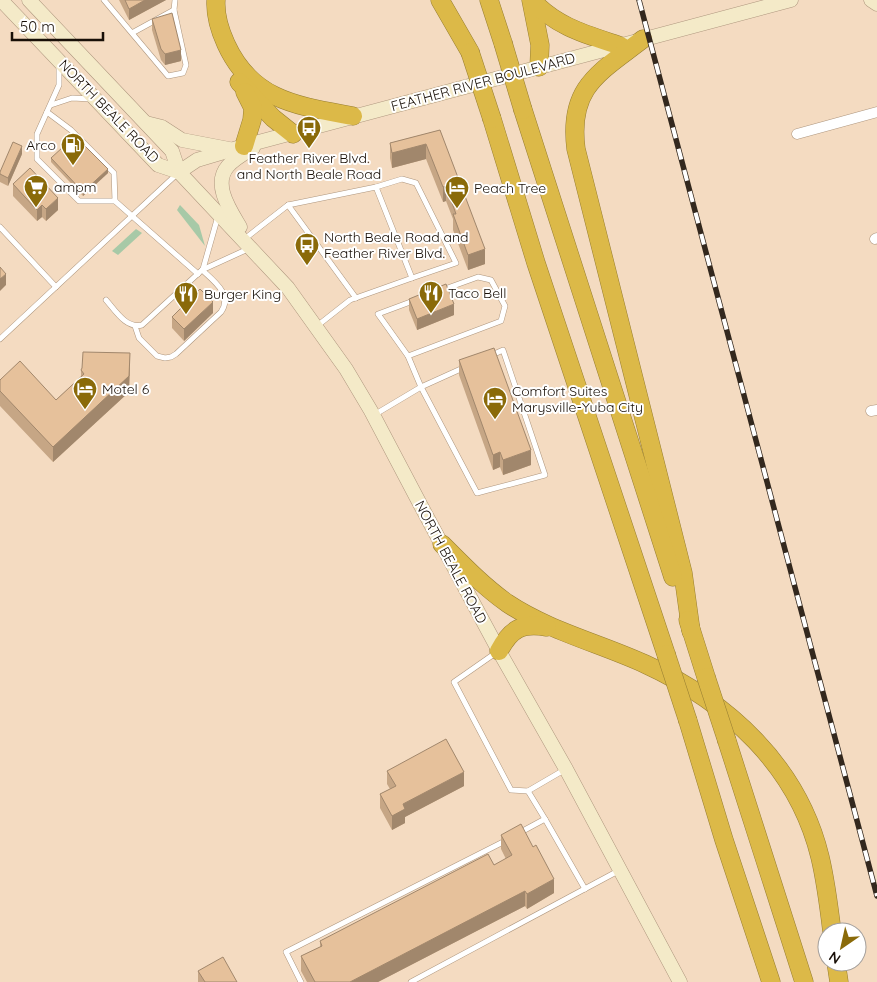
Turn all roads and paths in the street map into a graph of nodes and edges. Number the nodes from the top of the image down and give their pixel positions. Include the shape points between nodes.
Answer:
1 (29, 0) edge
2 (104, 0) edge
3 (175, 0) edge
4 (205, 0) edge
5 (216, 0) edge
6 (440, 0) edge
7 (452, 0) edge
8 (489, 0) edge
9 (531, 0) edge
10 (791, 0) edge
11 (871, 0) edge
12 (2, 3) edge
13 (877, 4) edge
14 (174, 10) junction
15 (132, 33) junction
16 (644, 39) junction
17 (621, 46) junction
18 (470, 52) junction
19 (59, 60) junction
20 (539, 67) junction
21 (242, 85) junction
22 (97, 100) junction
23 (50, 106) junction
24 (47, 112) junction
25 (877, 112) edge
26 (353, 116) junction
27 (145, 122) junction
28 (293, 134) junction
29 (797, 134) dead end
30 (264, 141) junction
31 (238, 148) junction
32 (180, 172) junction
33 (376, 187) junction
34 (115, 201) junction
35 (288, 205) junction
36 (219, 213) junction
37 (132, 216) junction
38 (0, 227) edge
39 (249, 242) junction
40 (201, 271) junction
41 (412, 278) junction
42 (56, 286) junction
43 (432, 294) edge
44 (423, 297) edge
45 (356, 298) junction
46 (106, 300) dead end
47 (135, 326) junction
48 (316, 326) junction
49 (0, 339) edge
50 (408, 356) junction
51 (484, 358) edge
52 (466, 366) edge
53 (421, 387) junction
54 (373, 415) junction
55 (442, 544) junction
56 (553, 628) junction
57 (691, 631) junction
58 (499, 651) junction
59 (566, 769) junction
60 (528, 791) junction
61 (544, 819) junction
62 (620, 870) junction
63 (585, 889) junction
64 (830, 922) edge
65 (301, 982) edge
66 (411, 982) edge
67 (680, 982) edge
68 (771, 982) edge
69 (804, 982) edge

1 - 27 main road, NORTH BEALE ROAD
2 - 15 lane
3 - 14 lane
4 - 21 highway via 206,20 214,43 224,64
5 - 26 highway via 218,24 230,53 258,86 277,98 305,107
6 - 18 highway
7 - 18 highway
8 - 57 highway, bridge
9 - 17 highway via 558,22
9 - 20 highway via 540,45
10 - 16 main road, FEATHER RIVER BOULEVARD
11 - 13 main road
12 - 19 main road, NORTH BEALE ROAD
14 - 15 lane
14 - 15 lane via 186,65 183,73 168,76
16 - 17 main road, FEATHER RIVER BOULEVARD
16 - 57 highway via 594,78 575,112 574,129 578,159 683,573
17 - 20 main road, FEATHER RIVER BOULEVARD
18 - 68 highway, bridge
19 - 22 main road, NORTH BEALE ROAD
19 - 23 lane via 59,85
20 - 26 main road, FEATHER RIVER BOULEVARD
21 - 28 highway
21 - 31 highway via 253,108 252,120
22 - 23 lane via 72,98
22 - 32 main road, NORTH BEALE ROAD via 158,165
23 - 24 lane
24 - 34 lane via 71,130 114,173
24 - 34 lane via 37,134 37,159 80,201
25 - 29 street
26 - 28 main road, FEATHER RIVER BOULEVARD
27 - 31 main road via 162,127 182,140
27 - 32 main road, NORTH BEALE ROAD via 172,151
28 - 30 main road, FEATHER RIVER BOULEVARD
30 - 31 main road, FEATHER RIVER BOULEVARD
30 - 39 main road via 227,167 222,178 221,187 229,209
31 - 32 main road, FEATHER RIVER BOULEVARD via 196,160
32 - 36 main road, NORTH BEALE ROAD
32 - 37 lane
33 - 35 lane
33 - 41 lane
33 - 41 lane via 402,179 416,183 456,263
34 - 37 lane
35 - 39 lane
35 - 45 lane
36 - 39 main road, NORTH BEALE ROAD
36 - 40 lane
37 - 40 lane
37 - 42 lane
38 - 42 lane
39 - 40 lane
39 - 48 main road, NORTH BEALE ROAD
40 - 47 lane via 142,325
40 - 47 lane via 221,289 225,304 221,312 176,354 165,358 158,356 139,338
41 - 45 lane
42 - 49 lane
43 - 50 lane via 478,277 491,280 505,306 501,321
44 - 50 lane via 378,314
45 - 48 lane
46 - 47 lane
48 - 54 main road, NORTH BEALE ROAD
50 - 53 lane
51 - 53 lane via 503,350 545,474 477,493
52 - 53 lane
53 - 54 lane
54 - 55 main road, NORTH BEALE ROAD
55 - 56 highway via 492,592
55 - 58 main road, NORTH BEALE ROAD
56 - 58 highway via 537,625 520,627 505,640
56 - 64 highway via 646,664 692,689 749,733 770,756 805,814 820,856
57 - 69 highway, bridge
58 - 59 main road, NORTH BEALE ROAD
58 - 60 lane via 454,682 511,790
59 - 60 lane
59 - 62 main road, NORTH BEALE ROAD
60 - 61 lane
61 - 63 lane
61 - 65 lane via 286,952
62 - 63 lane
62 - 67 main road, NORTH BEALE ROAD
63 - 66 lane

